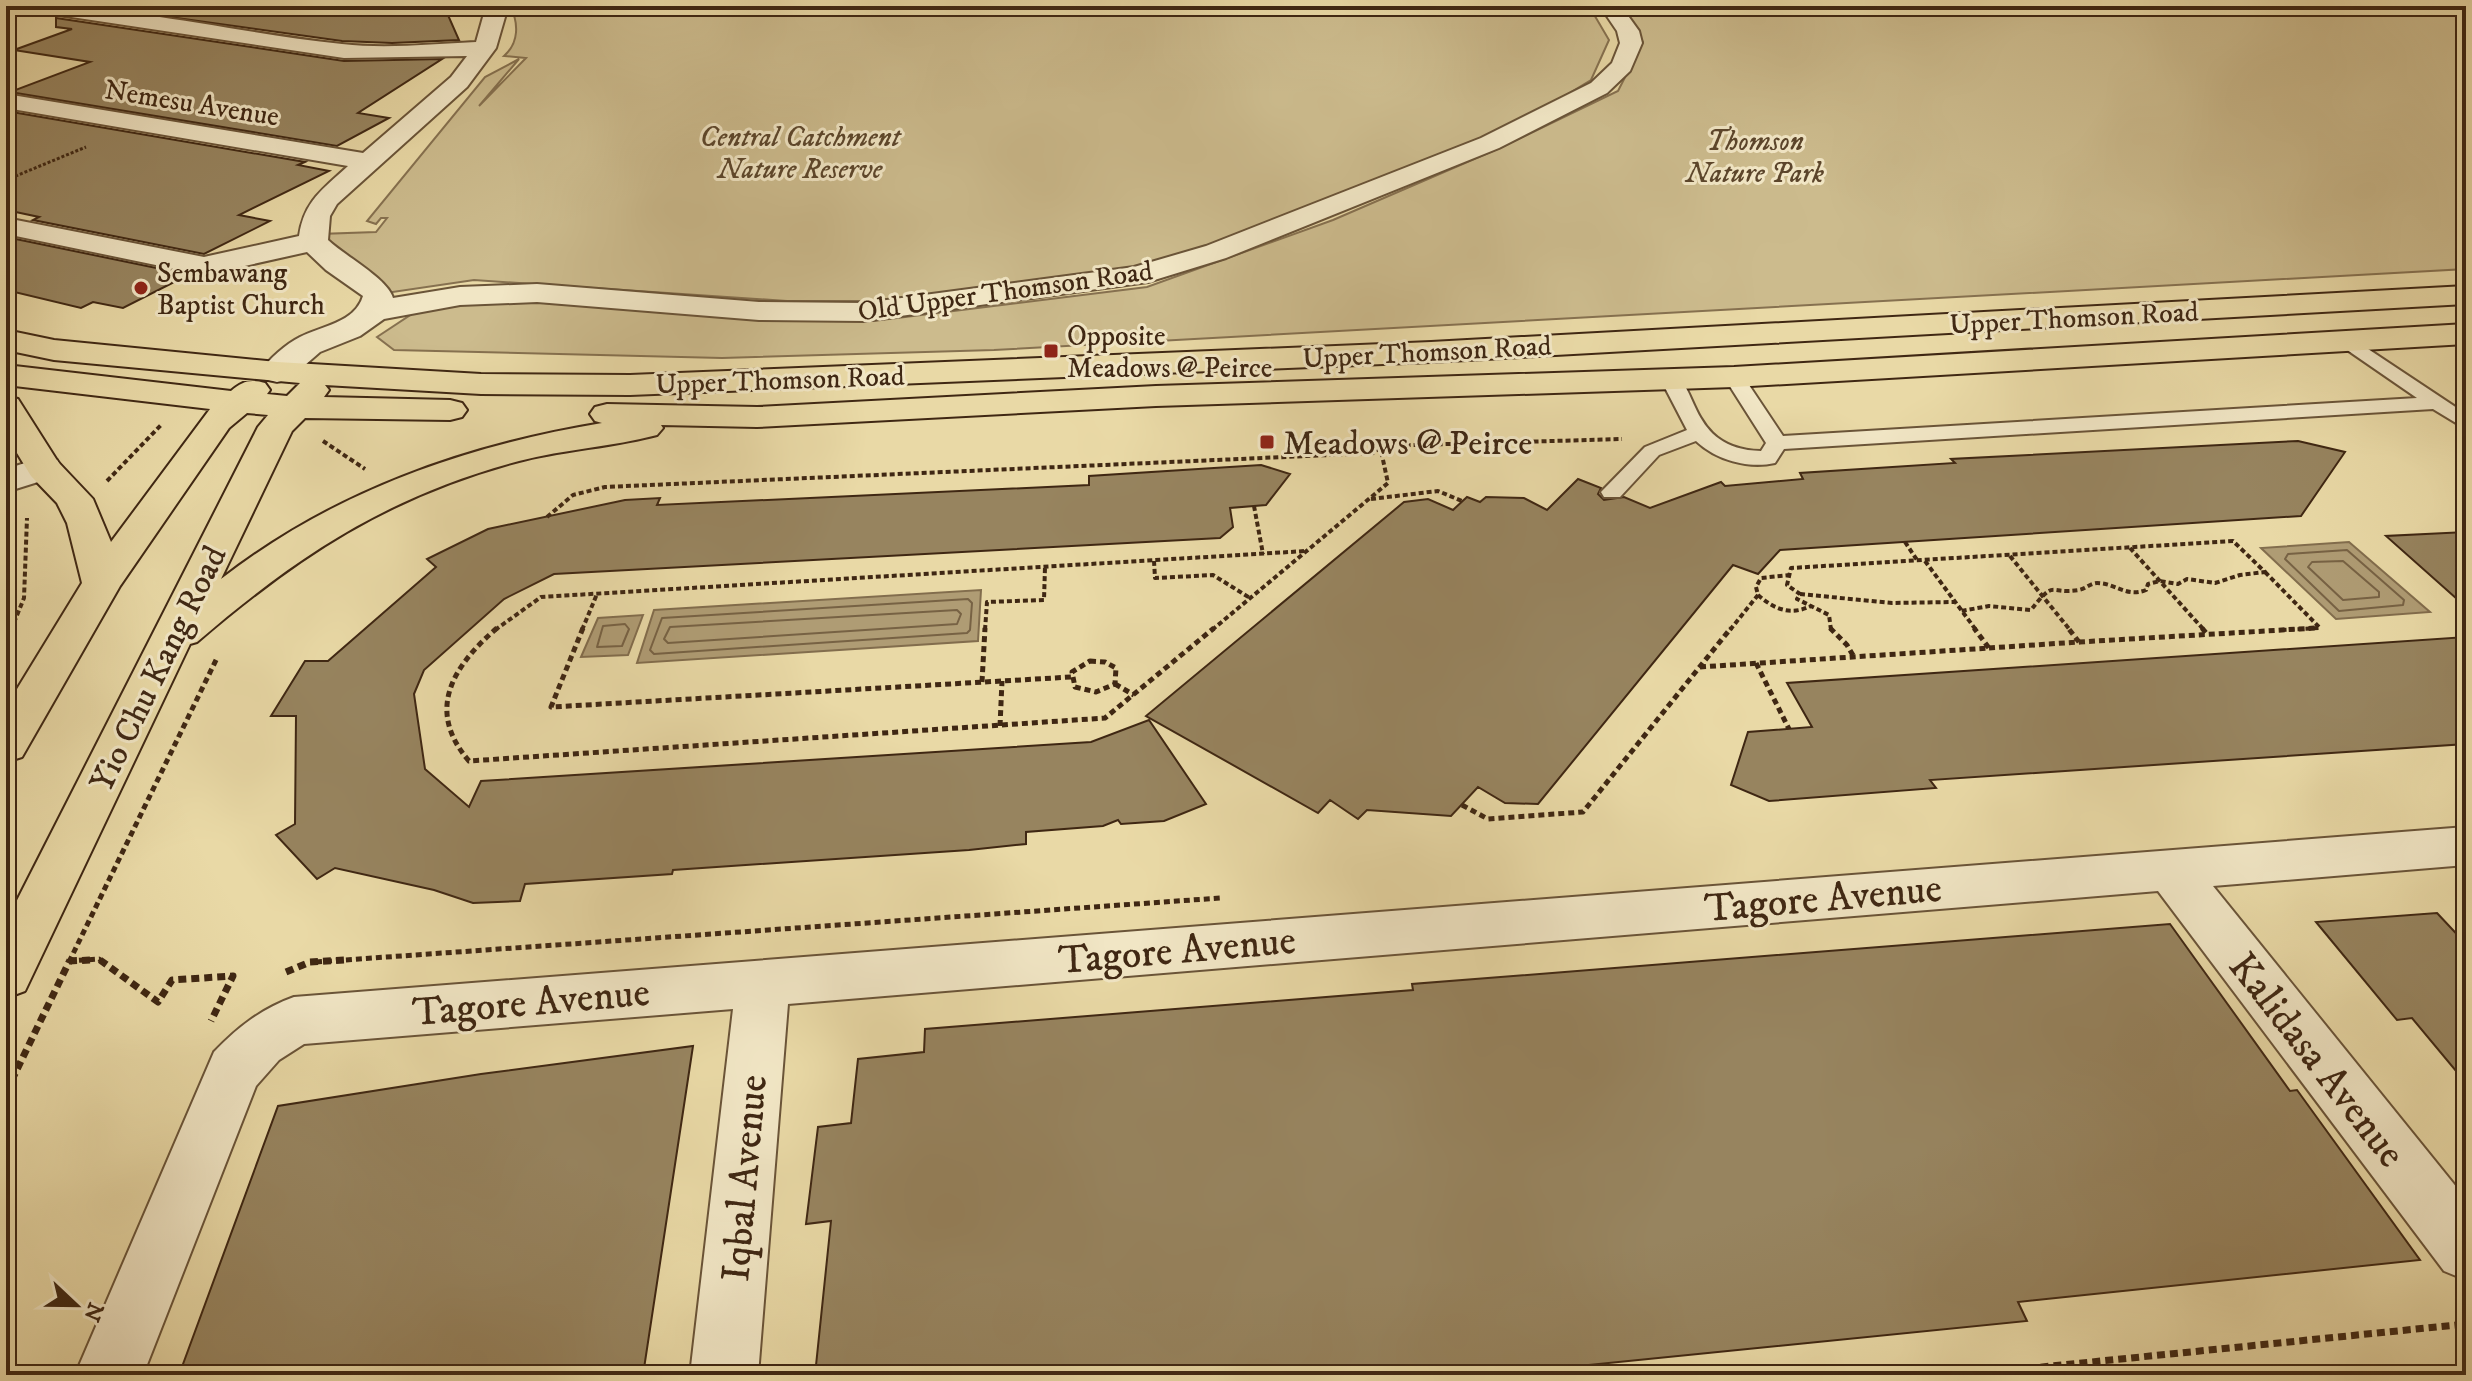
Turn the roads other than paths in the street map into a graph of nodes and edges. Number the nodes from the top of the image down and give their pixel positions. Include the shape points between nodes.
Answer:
1 (38, 6) edge
2 (490, 6) edge
3 (1610, 6) edge
4 (485, 48) junction
5 (6, 101) edge
6 (368, 162) junction
7 (6, 226) edge
8 (313, 242) junction
9 (2466, 295) edge
10 (361, 320) junction
11 (2466, 334) edge
12 (6, 340) edge
13 (2347, 341) junction
14 (277, 372) junction
15 (6, 375) edge
16 (328, 375) junction
17 (1734, 377) junction
18 (1671, 380) junction
19 (237, 403) junction
20 (2438, 403) junction
21 (6, 406) edge
22 (757, 417) junction
23 (304, 422) junction
24 (2466, 423) edge
25 (1704, 438) junction
26 (1777, 443) junction
27 (44, 468) junction
28 (6, 481) edge
29 (1612, 492) dead end
30 (102, 583) junction
31 (170, 641) junction
32 (6, 745) edge
33 (2466, 846) edge
34 (2170, 869) junction
35 (6, 975) edge
36 (763, 982) junction
37 (2466, 1249) edge
38 (109, 1375) edge
39 (724, 1375) edge

1 - 4 street via 344,51
2 - 4 street via 494,17
3 - 10 street, Old Upper Thomson Road via 1631,43 1622,66 1599,88 1490,143 1216,252 1137,276 881,311 783,312 537,293 460,296
4 - 6 street via 459,82
5 - 6 street, Nemesu Avenue
6 - 8 street via 327,199 316,216
7 - 8 street via 204,266
8 - 10 street via 374,289 378,296
9 - 16 main road, Upper Thomson Road via 1591,344 630,385
10 - 14 street, Old Upper Thomson Road via 309,345
10 - 16 street
11 - 13 main road, Upper Thomson Road
12 - 14 main road, Upper Thomson Road via 54,350
13 - 17 main road, Upper Thomson Road
13 - 20 lane
14 - 16 main road, Upper Thomson Road
14 - 19 main road
15 - 19 main road, Upper Thomson Road
16 - 23 main road, Yio Chu Kang Road
17 - 18 main road, Upper Thomson Road
17 - 26 lane
18 - 22 main road, Upper Thomson Road via 1156,396
18 - 25 lane
19 - 23 main road, Upper Thomson Road
19 - 30 main road via 217,421
20 - 24 lane
20 - 26 lane
21 - 27 main road
22 - 23 main road, Upper Thomson Road
22 - 31 main road via 576,436 449,469 309,536
23 - 31 main road, Yio Chu Kang Road via 276,427
25 - 26 lane via 1739,459 1767,458
25 - 29 lane via 1652,451
27 - 28 street
27 - 30 main road via 74,499
30 - 32 main road
31 - 35 main road, Yio Chu Kang Road
33 - 34 street, Tagore Avenue
34 - 36 street, Tagore Avenue
34 - 37 street, Kalidasa Avenue
36 - 38 street, Tagore Avenue via 294,1021 259,1043 234,1070
36 - 39 street, Iqbal Avenue

